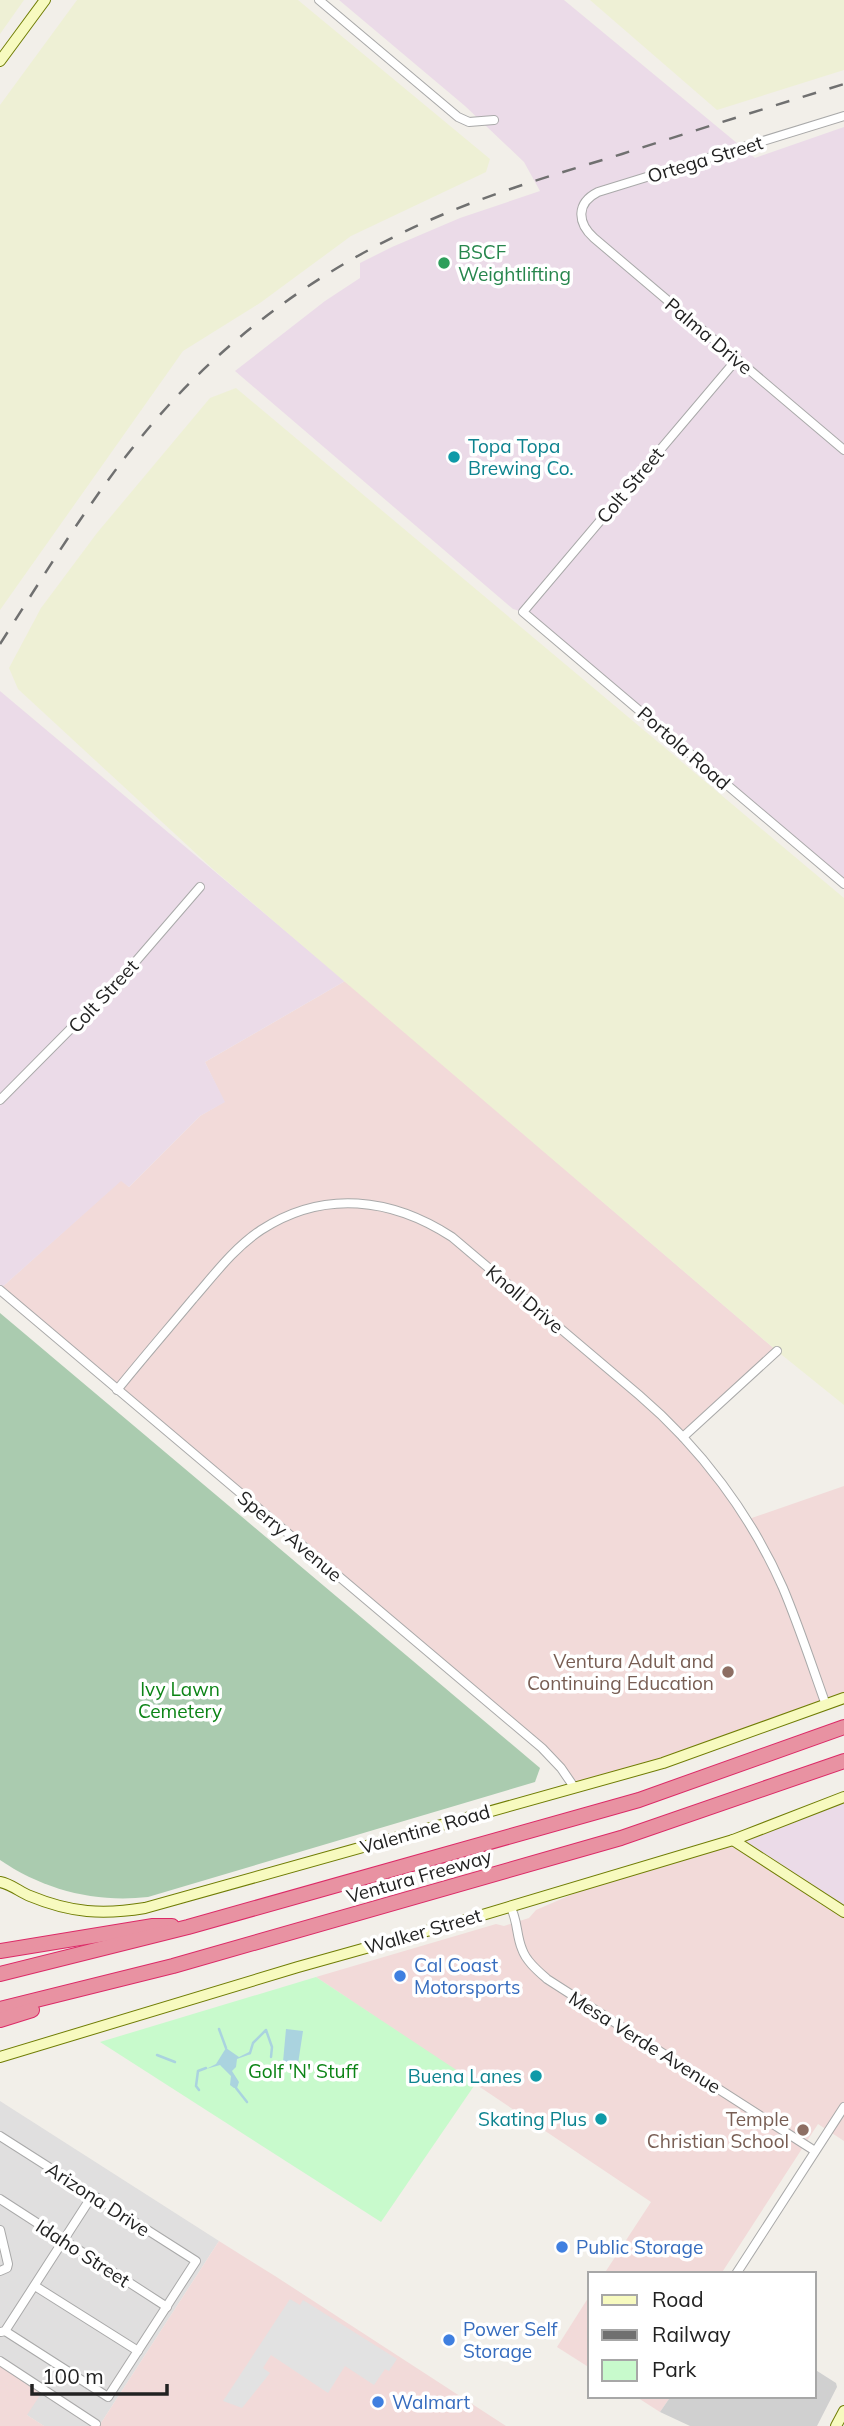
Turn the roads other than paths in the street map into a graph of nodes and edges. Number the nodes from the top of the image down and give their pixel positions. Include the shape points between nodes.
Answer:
1 (45, 0) edge
2 (319, 0) edge
3 (0, 61) edge
4 (844, 116) edge
5 (494, 120) dead end
6 (580, 218) joint
7 (737, 359) junction
8 (844, 450) edge
9 (523, 612) joint
10 (844, 884) edge
11 (200, 887) dead end
12 (0, 1100) edge
13 (0, 1290) edge
14 (777, 1350) dead end
15 (117, 1390) junction
16 (683, 1437) junction
17 (844, 1698) edge
18 (826, 1704) junction
19 (844, 1727) edge
20 (844, 1761) edge
21 (574, 1787) junction
22 (844, 1797) edge
23 (733, 1840) junction
24 (1, 1880) edge
25 (510, 1906) junction
26 (844, 1912) edge
27 (188, 1927) junction
28 (0, 1951) edge
29 (173, 1966) junction
30 (0, 1974) edge
31 (0, 2009) edge
32 (0, 2020) edge
33 (0, 2057) edge
34 (844, 2106) edge
35 (0, 2136) edge
36 (815, 2151) junction
37 (92, 2196) junction
38 (0, 2199) edge
39 (0, 2230) edge
40 (63, 2240) junction
41 (0, 2272) edge
42 (737, 2272) edge
43 (35, 2286) junction
44 (167, 2307) junction
45 (2, 2331) edge
46 (138, 2351) junction
47 (0, 2361) edge
48 (844, 2411) edge
49 (96, 2424) dead end
50 (836, 2426) edge

1 - 3 street
2 - 5 street via 458,117 470,122
4 - 6 street, Ortega Street via 598,192 585,201
6 - 7 street, Palma Drive via 594,238
7 - 8 street, Palma Drive
7 - 9 street, Colt Street
9 - 10 street, Portola Road
11 - 12 street, Colt Street via 124,975
13 - 15 street, Sperry Avenue
14 - 16 street
15 - 16 street, Knoll Drive via 225,1262 261,1230 313,1207 370,1204 422,1219 452,1237
15 - 21 street, Sperry Avenue via 548,1754
16 - 18 street, Knoll Drive via 729,1494 771,1564
17 - 18 street, Valentine Road
18 - 21 street, Valentine Road via 663,1763
19 - 27 highway, Ventura Freeway via 639,1800
20 - 29 highway, Ventura Freeway via 621,1838
21 - 24 street, Valentine Road via 122,1912 73,1910 29,1896
22 - 23 street, Walker Street
23 - 25 street, Walker Street
23 - 26 street
25 - 33 street, Walker Street
25 - 36 street, Mesa Verde Avenue via 517,1918 521,1949 547,1979
27 - 28 highway via 153,1926
27 - 30 highway, Ventura Freeway
29 - 31 highway, Ventura Freeway
29 - 32 highway
34 - 36 street
35 - 37 street, Arizona Drive
36 - 42 street
37 - 40 street
37 - 44 street, Arizona Drive via 195,2261
38 - 40 street, Idaho Street
39 - 41 street via 8,2264
40 - 43 street
40 - 44 street, Idaho Street
43 - 45 street
43 - 46 street
44 - 46 street
45 - 46 street via 108,2398
47 - 49 street
48 - 50 street

